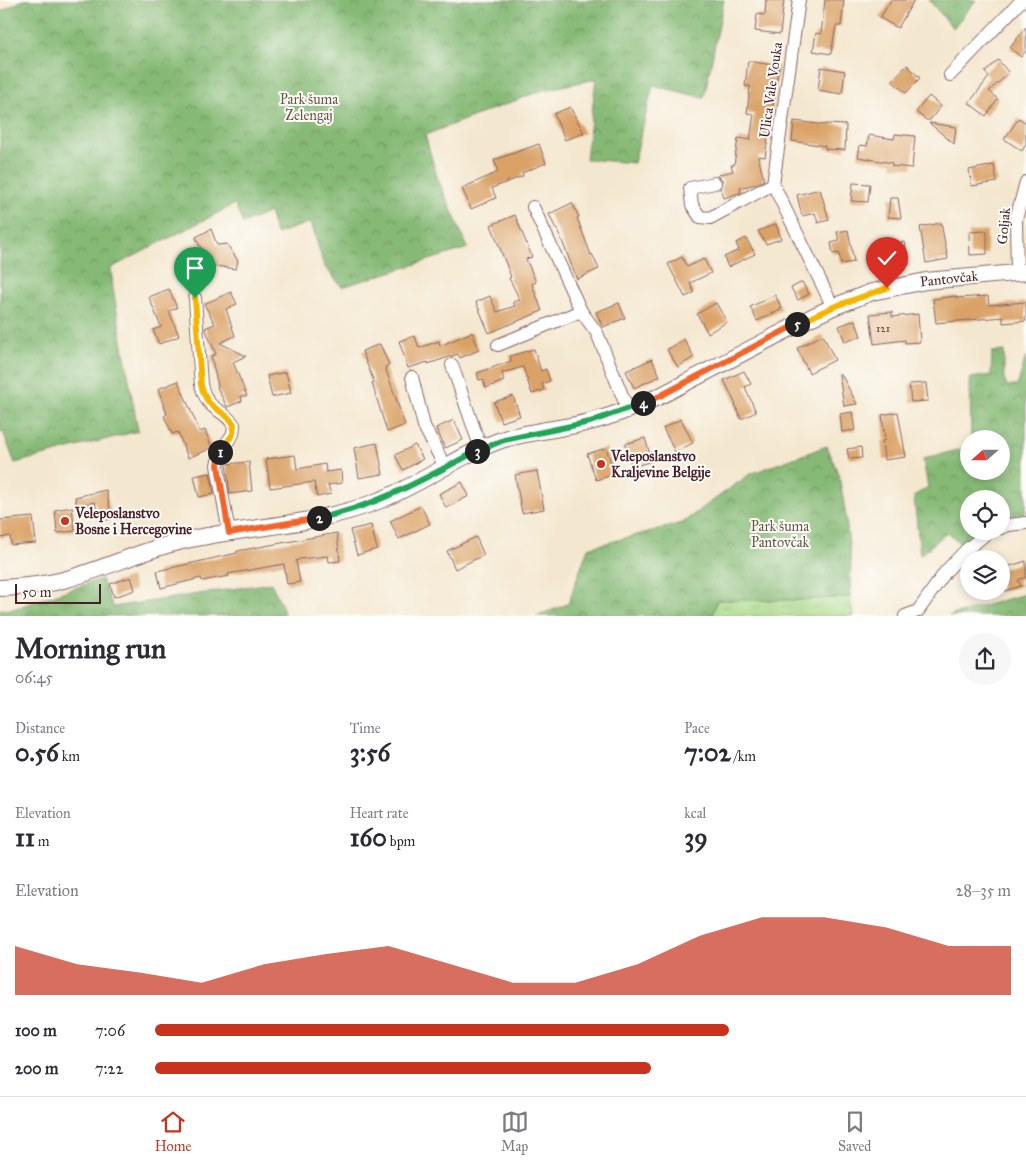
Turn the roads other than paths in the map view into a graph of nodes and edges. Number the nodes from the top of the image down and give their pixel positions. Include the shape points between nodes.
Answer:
1 (799, 0) edge
2 (1022, 0) edge
3 (950, 75) dead end
4 (1026, 182) edge
5 (715, 183) dead end
6 (773, 184) junction
7 (533, 206) dead end
8 (1021, 272) edge
9 (195, 298) dead end
10 (833, 307) junction
11 (581, 311) junction
12 (498, 345) dead end
13 (452, 365) dead end
14 (412, 377) dead end
15 (628, 410) junction
16 (481, 449) junction
17 (445, 467) junction
18 (1026, 523) edge
19 (1010, 525) edge
20 (229, 533) junction
21 (978, 540) edge
22 (0, 588) edge
23 (904, 616) edge

1 - 6 street, Ulica Vale Vouka
2 - 3 street
4 - 8 street, Goljak via 1016,219
5 - 6 street via 690,188 692,206 700,217 710,218
6 - 10 street
7 - 11 street
8 - 10 main road, Pantovčak via 926,280 887,288
9 - 20 street via 204,398 234,424 233,434 221,451 218,465
10 - 15 main road, Pantovčak
11 - 12 street
11 - 15 street via 597,333
13 - 16 street
14 - 17 street via 424,426
15 - 16 main road, Pantovčak via 590,422 511,438
16 - 17 main road, Pantovčak
17 - 20 main road, Pantovčak via 379,501 344,513
18 - 19 street
20 - 22 main road, Pantovčak via 157,547 67,579
21 - 23 street via 946,571 918,611

